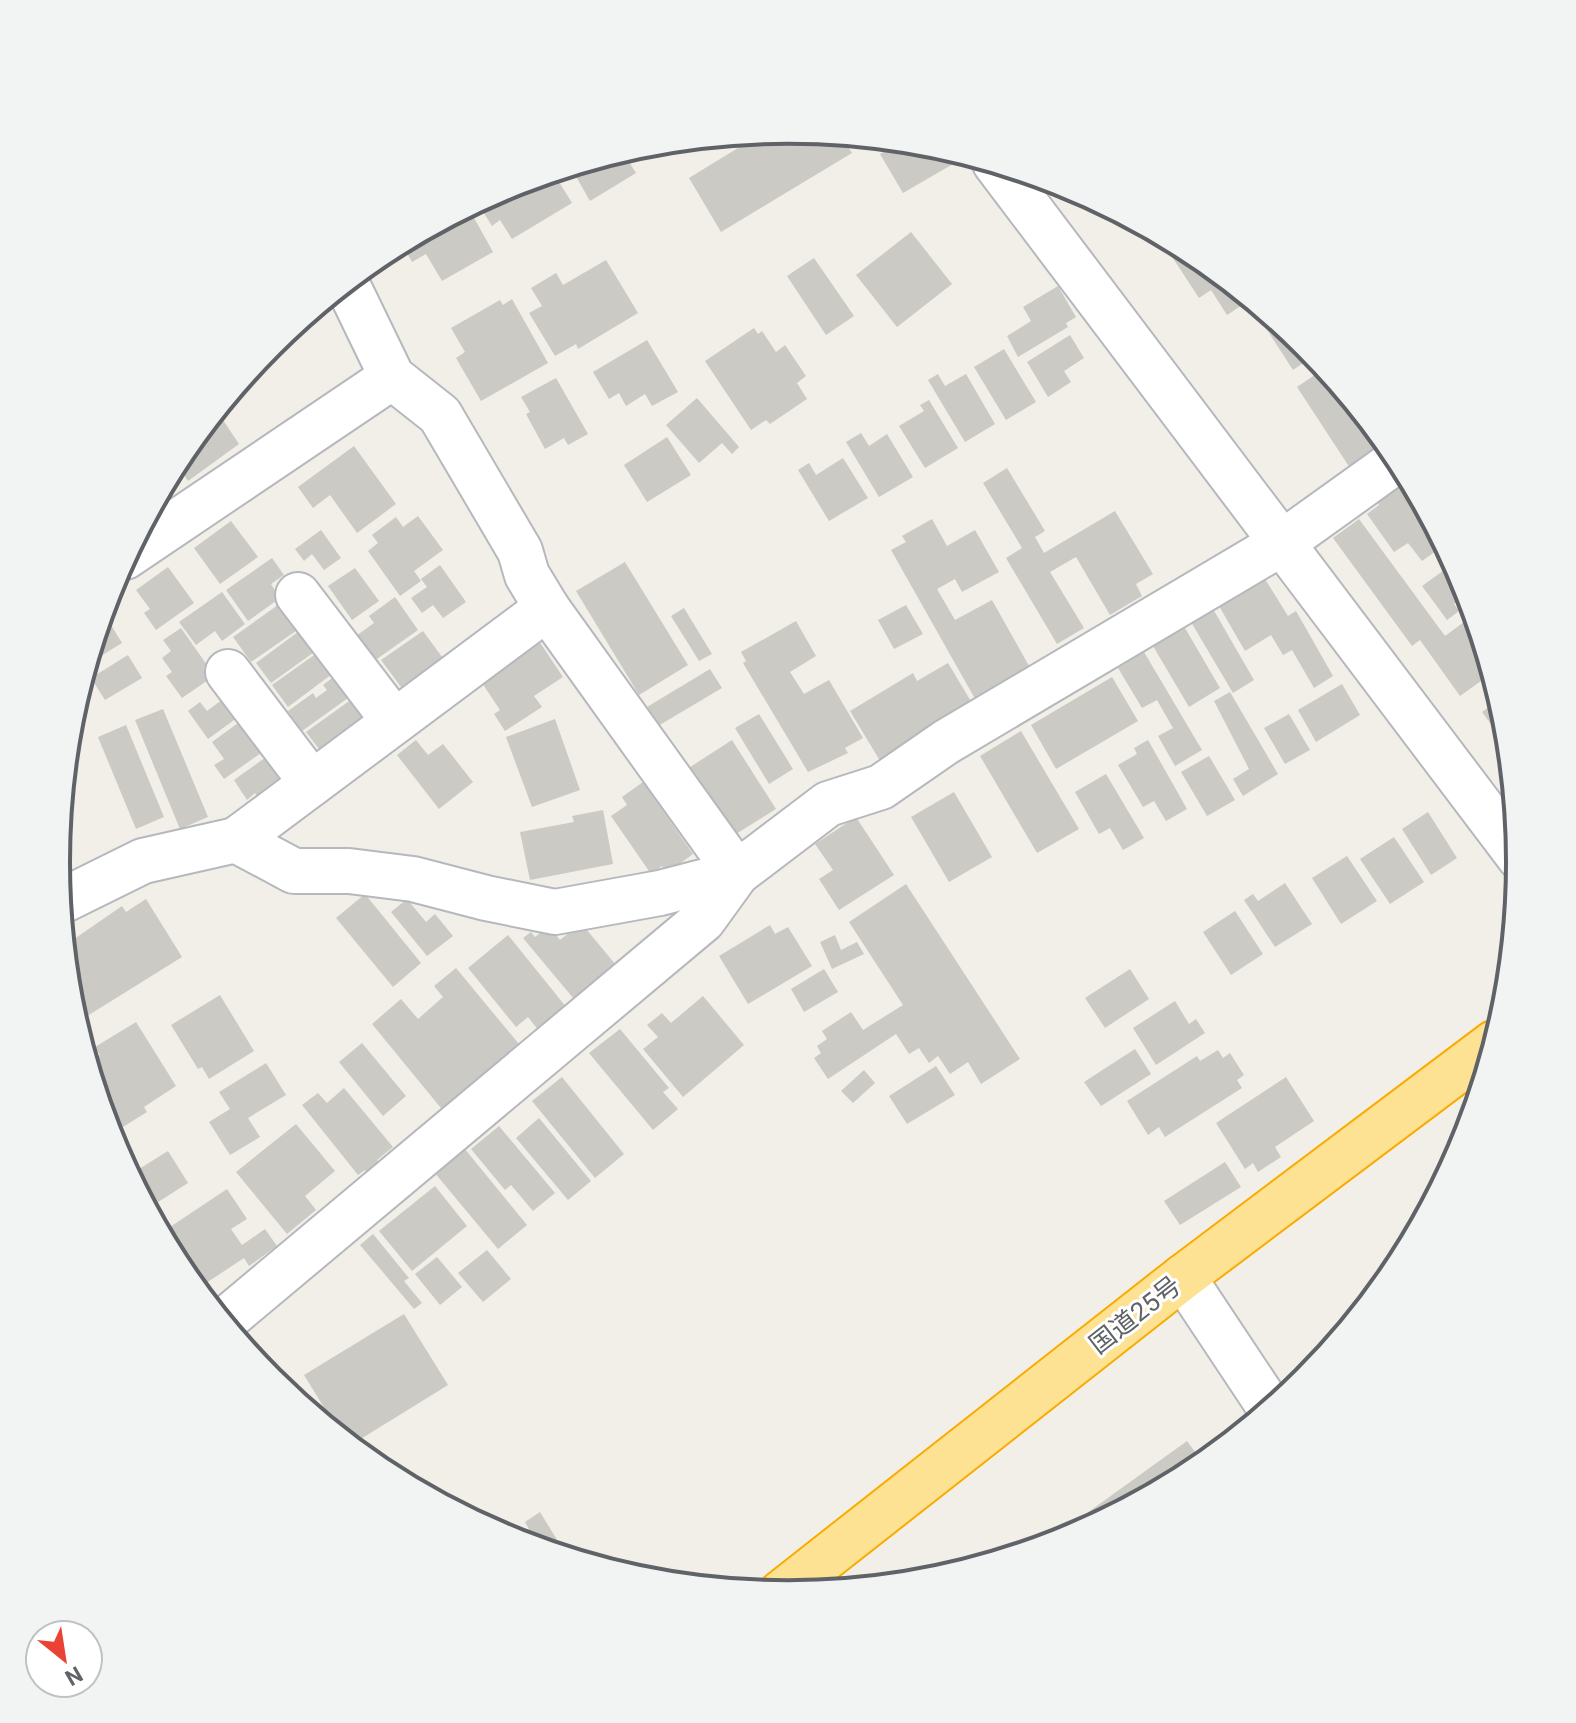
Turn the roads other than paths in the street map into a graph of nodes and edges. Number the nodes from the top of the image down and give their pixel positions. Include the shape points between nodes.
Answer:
1 (1006, 178) edge
2 (351, 292) edge
3 (392, 377) junction
4 (1388, 467) edge
5 (159, 518) edge
6 (1282, 543) junction
7 (298, 595) dead end
8 (547, 608) junction
9 (228, 672) dead end
10 (394, 721) junction
11 (312, 783) junction
12 (1505, 838) edge
13 (236, 840) junction
14 (737, 873) junction
15 (71, 896) edge
16 (1480, 1054) edge
17 (1183, 1277) junction
18 (231, 1315) edge
19 (1264, 1399) edge
20 (798, 1580) edge

1 - 6 street
2 - 3 street
3 - 5 street
3 - 8 street via 440,415 520,551
4 - 6 street
6 - 12 street
6 - 14 street via 946,742 881,787 828,804
7 - 10 street
8 - 10 street
8 - 14 street
9 - 11 street
10 - 11 street
11 - 13 street
13 - 14 street via 294,871 413,879 555,912
13 - 15 street via 143,861
14 - 18 street via 703,920
16 - 17 highway, 国道25号
17 - 19 street
17 - 20 highway, 国道25号

